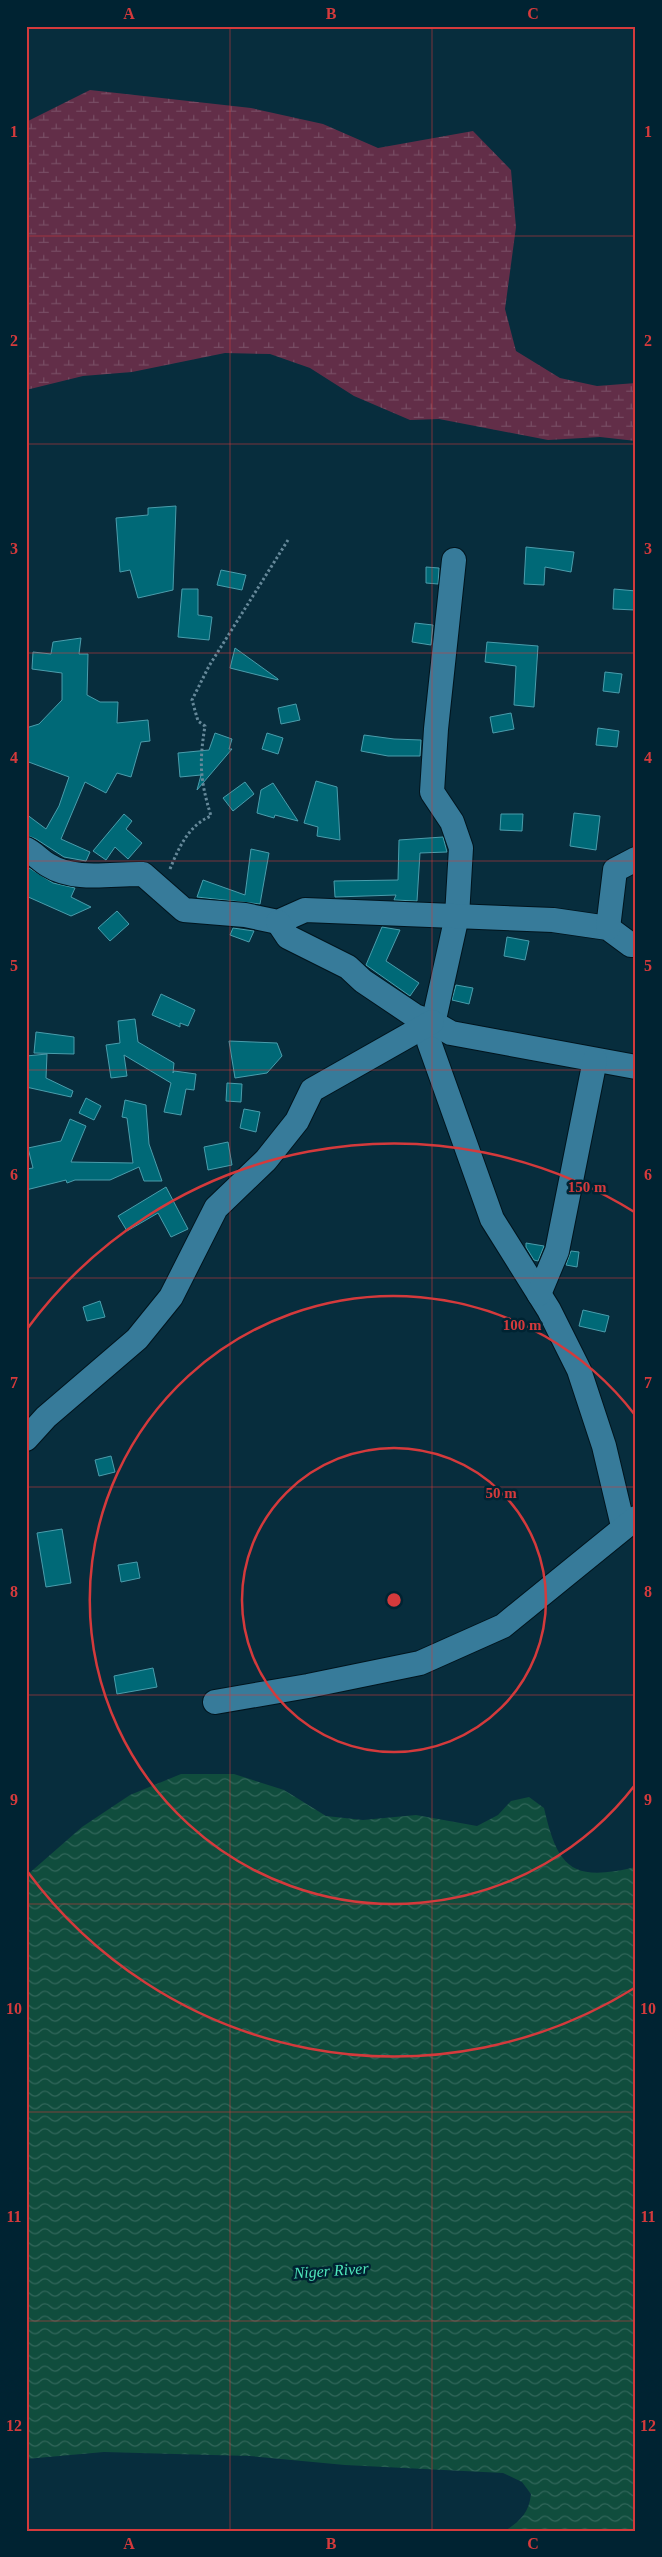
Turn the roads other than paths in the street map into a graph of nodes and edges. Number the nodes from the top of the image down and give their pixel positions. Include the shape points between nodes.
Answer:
1 (454, 560) dead end
2 (26, 849) edge
3 (636, 859) edge
4 (457, 916) junction
5 (278, 922) junction
6 (608, 928) junction
7 (636, 945) edge
8 (432, 1022) junction
9 (595, 1060) junction
10 (636, 1067) edge
11 (539, 1294) junction
12 (26, 1439) edge
13 (630, 1522) edge
14 (215, 1702) dead end

1 - 4 street via 432,792 452,822 461,848
2 - 5 street via 48,865 71,874 143,874 184,910 245,915
3 - 6 street via 615,870
4 - 5 street via 305,910
4 - 6 street via 553,920
4 - 8 street
5 - 8 street via 288,937 348,967 415,1016
6 - 7 street via 631,945
8 - 9 street via 452,1033
8 - 11 street via 429,1042 492,1219
8 - 12 street via 312,1090 297,1120 266,1160 216,1208 171,1297 137,1339 46,1417
9 - 10 street
9 - 11 street via 557,1251
11 - 13 street via 579,1370
13 - 14 street via 503,1626 420,1663

